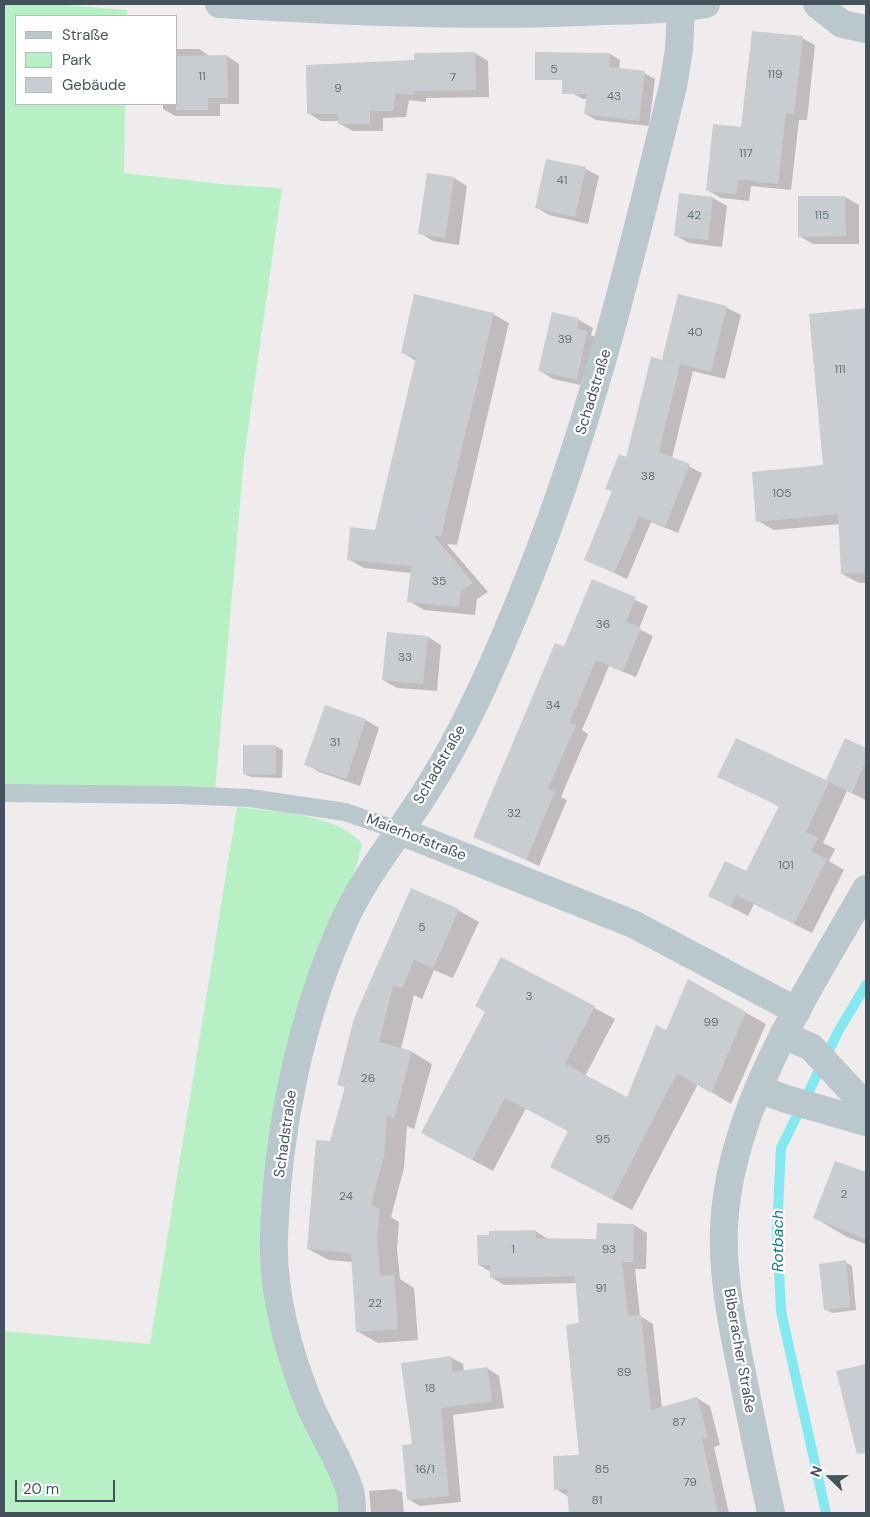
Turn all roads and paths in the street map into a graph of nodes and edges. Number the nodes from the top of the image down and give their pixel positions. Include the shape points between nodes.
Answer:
1 (218, 4) edge
2 (817, 4) edge
3 (694, 6) edge
4 (866, 29) edge
5 (4, 792) edge
6 (400, 831) junction
7 (866, 888) edge
8 (797, 1011) junction
9 (783, 1035) junction
10 (758, 1088) junction
11 (866, 1106) edge
12 (866, 1122) edge
13 (352, 1513) edge
14 (771, 1513) edge

1 - 3 street via 391,14 537,14
2 - 4 street via 842,24
3 - 6 street, Schadstraße via 680,50 621,299 575,454 518,606 473,707 430,786
5 - 6 lane, Maierhofstraße via 250,798 345,812
6 - 8 street, Maierhofstraße via 633,924
6 - 13 street, Schadstraße via 372,870 346,918 308,1019 282,1141 273,1240 286,1340 310,1405 350,1492
7 - 8 street, Biberacher Straße
8 - 9 street, Biberacher Straße
9 - 10 street, Biberacher Straße
9 - 11 street via 811,1047
10 - 12 street
10 - 14 street, Biberacher Straße via 735,1161 724,1227 731,1320

